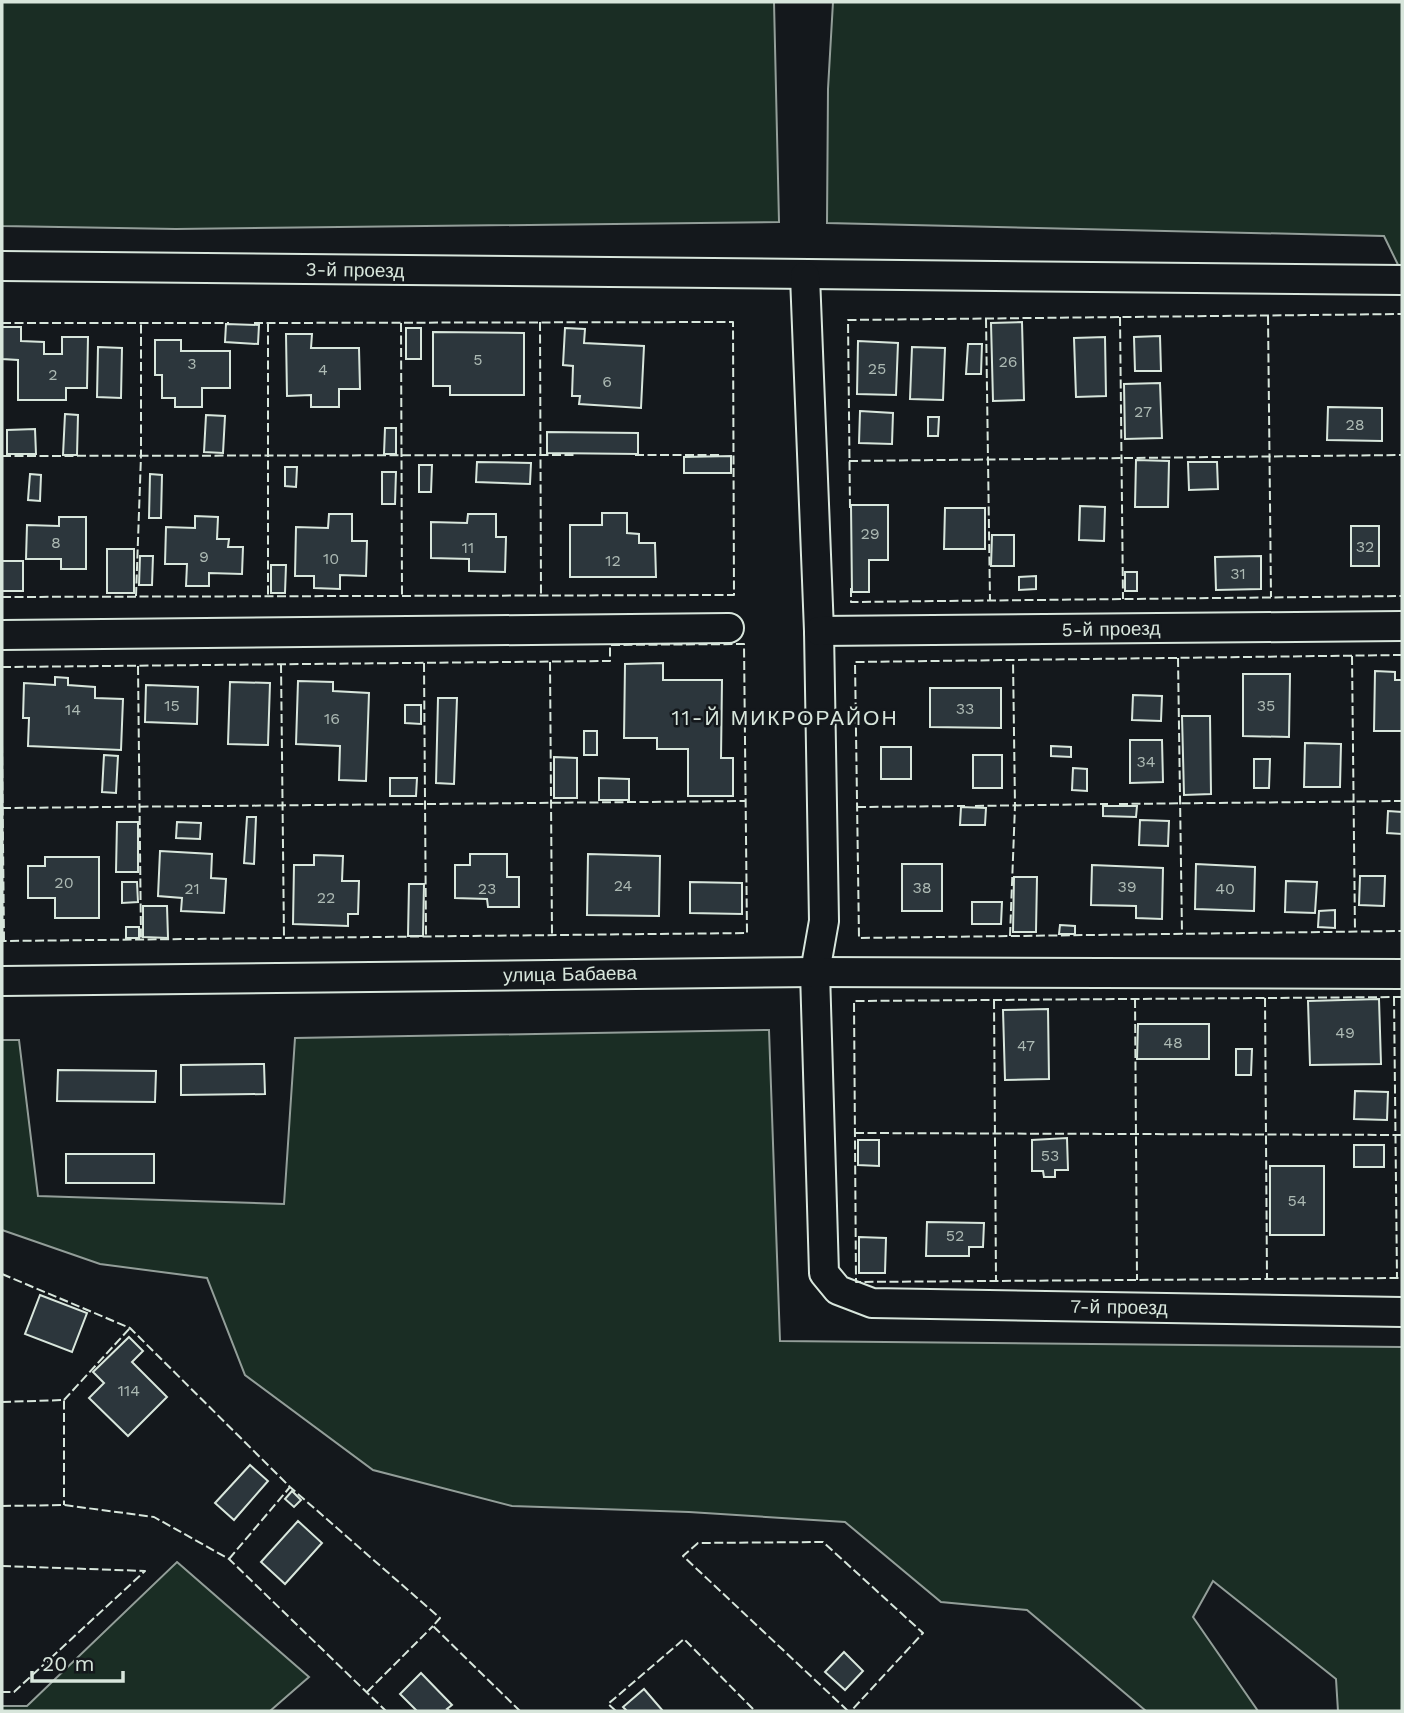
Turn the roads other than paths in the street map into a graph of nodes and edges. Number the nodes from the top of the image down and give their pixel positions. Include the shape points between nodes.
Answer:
1 (2, 266) edge
2 (805, 276) junction
3 (1402, 280) edge
4 (1402, 626) edge
5 (729, 628) dead end
6 (819, 631) junction
7 (2, 635) edge
8 (815, 972) junction
9 (1402, 974) edge
10 (2, 981) edge
11 (1402, 1312) edge

1 - 2 street, 3-й проезд
2 - 3 street, 3-й проезд
2 - 6 street
4 - 6 street, 5-й проезд
5 - 7 street
6 - 8 street via 824,921
8 - 9 street, улица Бабаева
8 - 10 street, улица Бабаева
8 - 11 street, 7-й проезд via 824,1273 838,1290 872,1303

